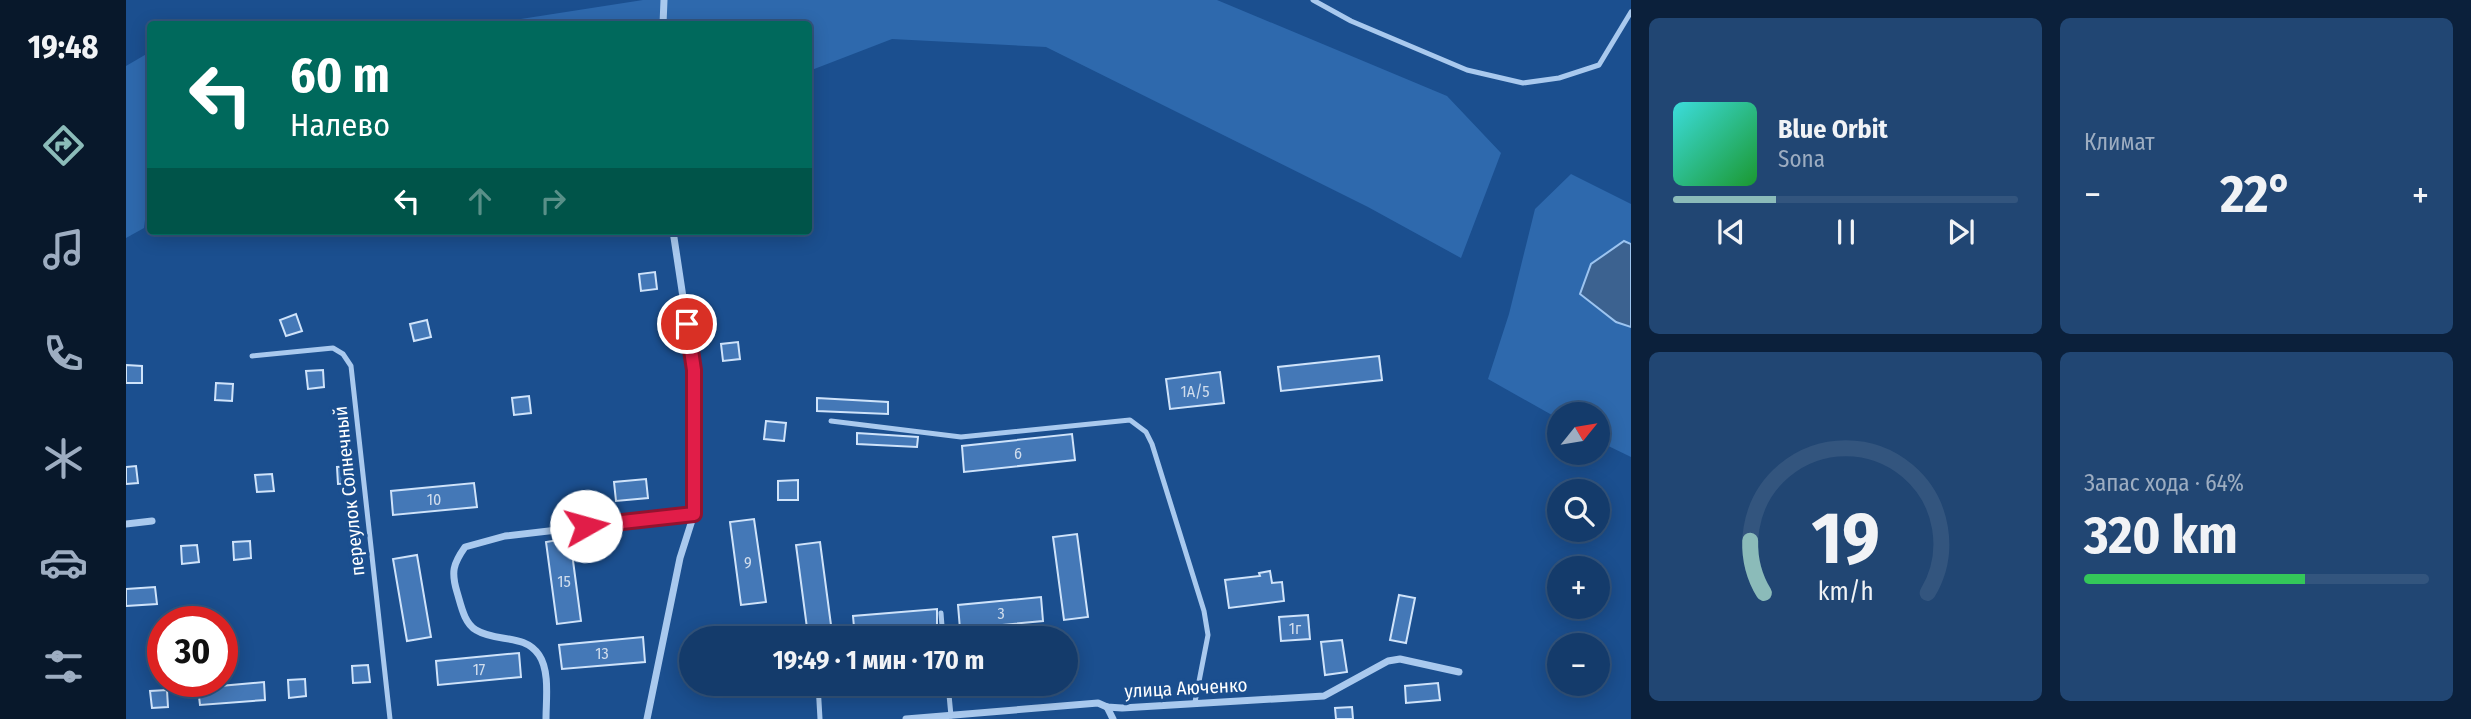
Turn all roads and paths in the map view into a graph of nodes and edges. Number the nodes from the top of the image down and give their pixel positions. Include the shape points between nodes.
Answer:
1 (664, 0) edge
2 (1312, 0) edge
3 (1631, 12) edge
4 (663, 21) edge
5 (674, 235) edge
6 (252, 356) dead end
7 (831, 422) dead end
8 (694, 514) junction
9 (152, 521) dead end
10 (126, 524) edge
11 (941, 613) dead end
12 (942, 626) edge
13 (1459, 672) dead end
14 (819, 696) edge
15 (949, 696) edge
16 (1195, 702) junction
17 (1107, 708) junction
18 (951, 716) junction
19 (390, 719) edge
20 (546, 719) edge
21 (647, 719) edge
22 (820, 719) edge
23 (906, 719) edge
24 (1112, 719) edge

1 - 4 street
2 - 3 lane via 1466,70 1523,83 1600,65
5 - 8 street via 694,370
6 - 19 lane, переулок Солнечный via 333,348 351,366
7 - 16 lane via 961,437 1130,420 1146,432 1204,611 1208,635
8 - 20 street via 505,536 465,547 457,558 452,575 464,614 474,629 520,640 533,647 544,664
8 - 21 street via 680,558
9 - 10 street
11 - 12 lane
13 - 16 street, улица Аюченко via 1388,660 1324,696
14 - 22 lane
15 - 18 lane
16 - 17 street, улица Аюченко
17 - 18 street, улица Аюченко via 1098,704
17 - 24 street
18 - 23 street, улица Аюченко

